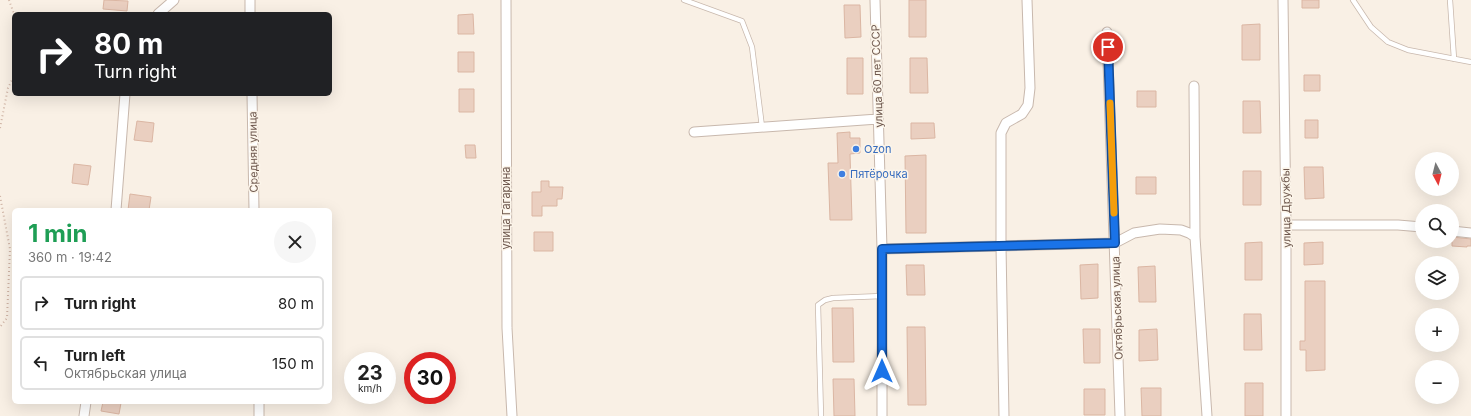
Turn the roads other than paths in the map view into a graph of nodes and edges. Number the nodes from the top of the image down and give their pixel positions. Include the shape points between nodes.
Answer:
1 (174, 0) edge
2 (250, 0) edge
3 (506, 0) edge
4 (684, 0) edge
5 (874, 0) edge
6 (1027, 0) edge
7 (1283, 0) edge
8 (1354, 0) edge
9 (1450, 0) edge
10 (160, 12) edge
11 (250, 12) edge
12 (1107, 32) dead end
13 (1454, 59) junction
14 (1471, 62) edge
15 (1194, 86) dead end
16 (125, 96) edge
17 (252, 96) edge
18 (878, 119) junction
19 (762, 127) junction
20 (694, 132) dead end
21 (116, 208) edge
22 (254, 208) edge
23 (1286, 225) junction
24 (1415, 227) edge
25 (1459, 232) edge
26 (1471, 233) edge
27 (1195, 237) junction
28 (1115, 243) junction
29 (1001, 246) junction
30 (882, 249) junction
31 (882, 296) junction
32 (86, 404) edge
33 (259, 404) edge
34 (84, 416) edge
35 (259, 416) edge
36 (512, 416) edge
37 (820, 416) edge
38 (882, 416) edge
39 (1004, 416) edge
40 (1120, 416) edge
41 (1207, 416) edge
42 (1286, 416) edge

1 - 10 street
2 - 11 street
3 - 36 street, улица Гагарина via 507,328
4 - 19 lane via 742,20 752,47
5 - 18 street, улица 60 лет СССР
6 - 29 street via 1030,88 1028,105 1022,114 1006,123 1001,133
7 - 23 street, улица Дружбы
8 - 13 lane via 1371,27 1388,42 1408,50
9 - 13 lane
12 - 28 street, Октябрьская улица
13 - 14 lane
15 - 27 street
16 - 21 street
17 - 22 street, Средняя улица
18 - 19 street
18 - 30 street, улица 60 лет СССР
19 - 20 street
23 - 24 street
23 - 42 street, улица Дружбы
25 - 26 street
27 - 28 street via 1181,230 1160,229 1134,233
27 - 41 street
28 - 29 street
28 - 40 street, Октябрьская улица
29 - 30 street
29 - 39 street
30 - 31 street, улица 60 лет СССР
31 - 37 lane via 832,298 818,305
31 - 38 street, улица 60 лет СССР
32 - 34 street
33 - 35 street

